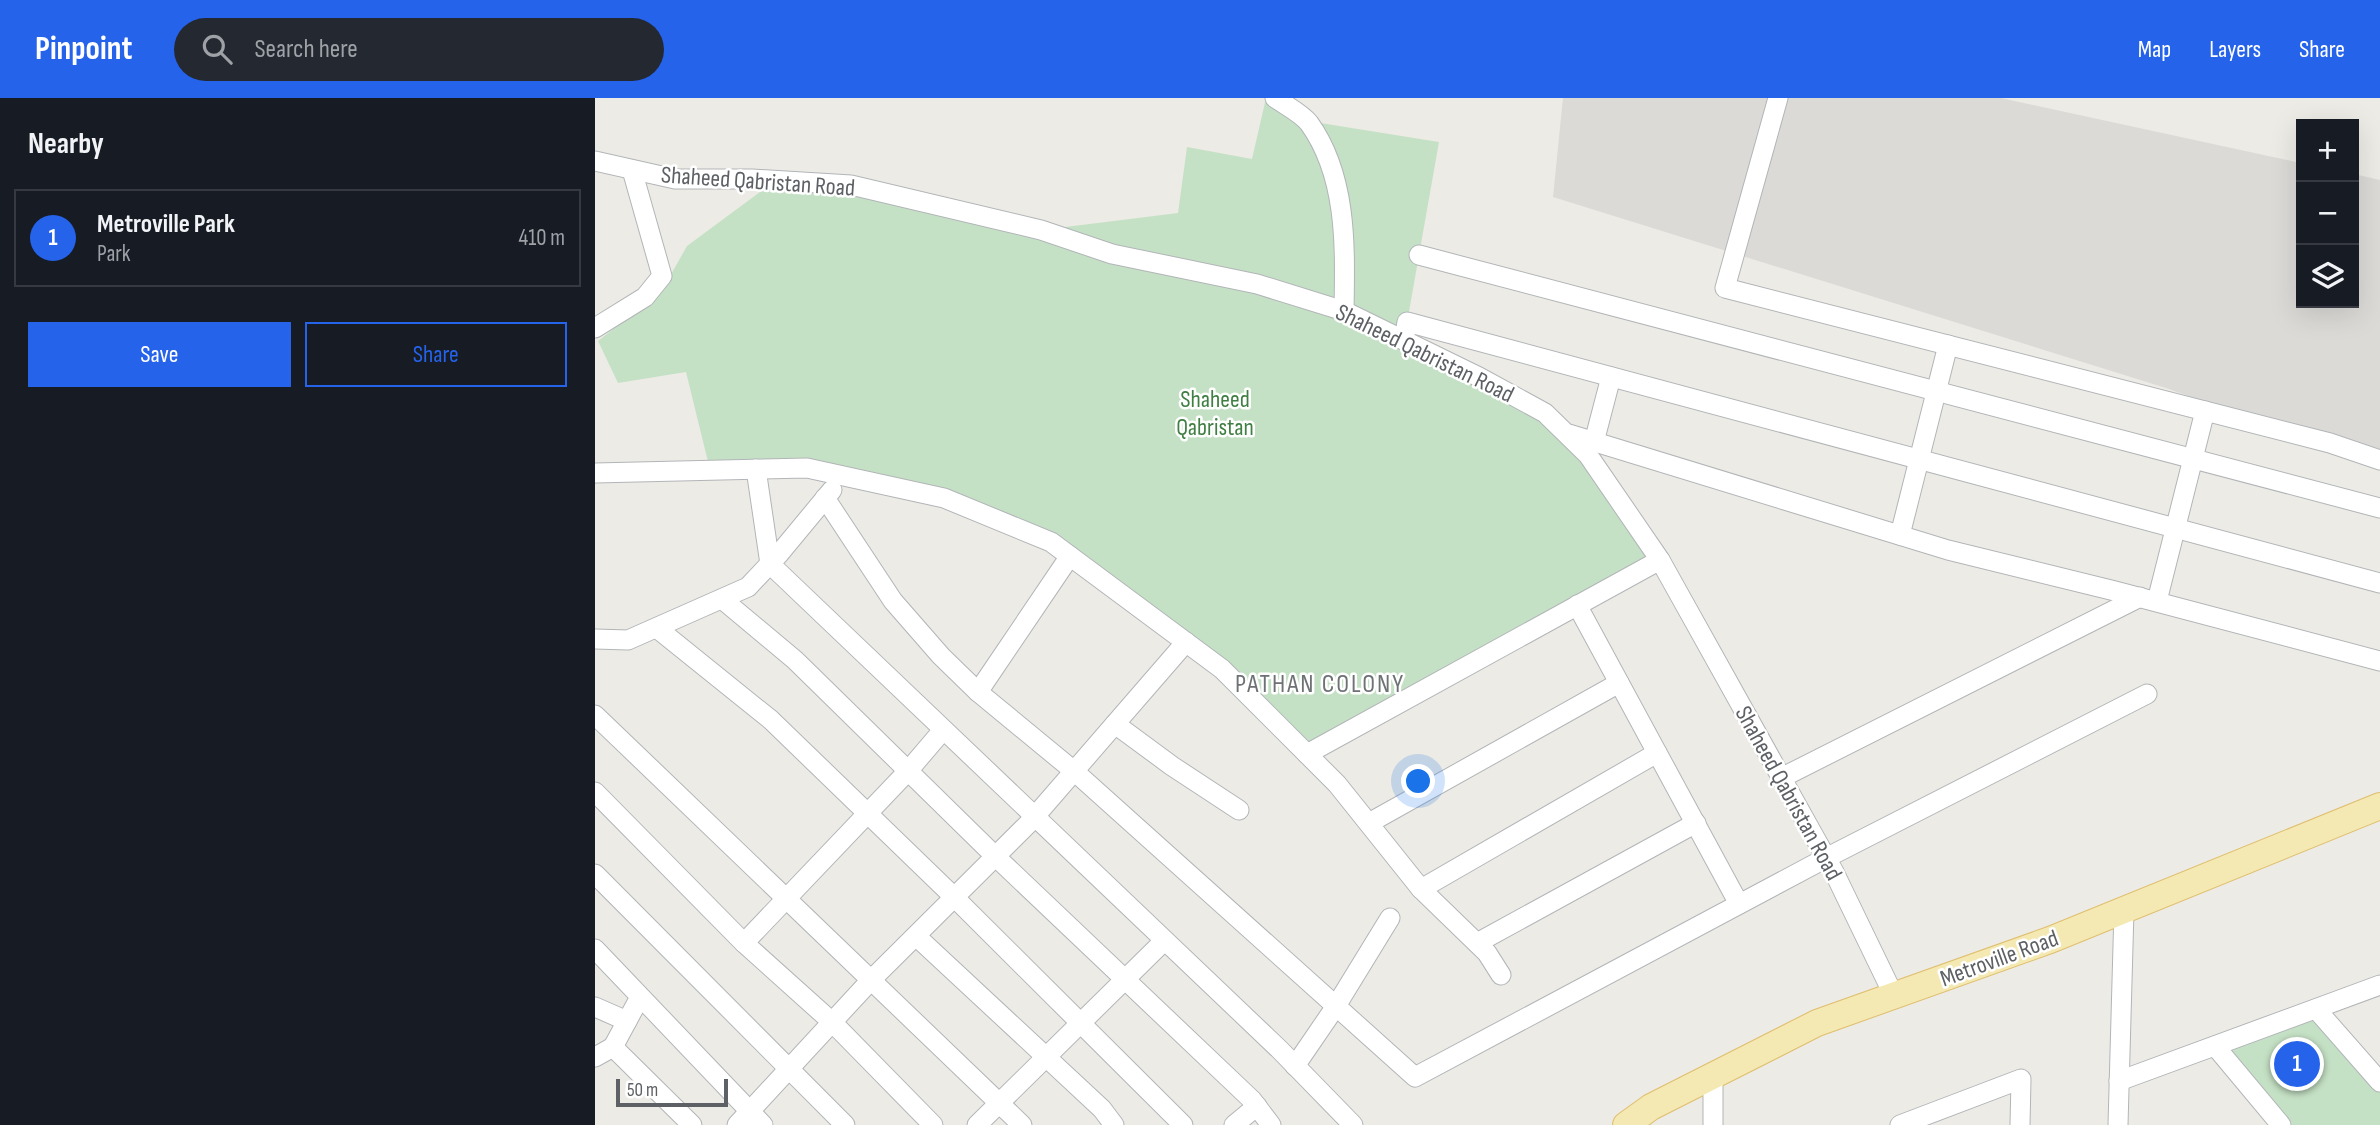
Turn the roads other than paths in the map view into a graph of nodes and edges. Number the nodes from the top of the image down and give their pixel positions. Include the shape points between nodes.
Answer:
1 (1275, 98) edge
2 (1778, 98) edge
3 (595, 160) edge
4 (632, 170) junction
5 (1419, 255) dead end
6 (1344, 311) junction
7 (595, 328) edge
8 (1404, 340) junction
9 (1948, 345) junction
10 (1611, 377) junction
11 (1937, 391) junction
12 (2205, 411) junction
13 (1566, 433) junction
14 (1594, 442) junction
15 (2193, 458) junction
16 (1919, 459) junction
17 (2380, 460) edge
18 (756, 469) junction
19 (595, 473) edge
20 (843, 476) junction
21 (825, 498) junction
22 (2380, 508) edge
23 (2175, 528) junction
24 (1900, 535) junction
25 (1070, 556) junction
26 (1660, 560) junction
27 (770, 564) junction
28 (2380, 583) edge
29 (722, 599) junction
30 (2148, 599) junction
31 (1577, 605) junction
32 (658, 629) junction
33 (595, 639) edge
34 (1186, 642) junction
35 (2380, 661) edge
36 (1619, 683) junction
37 (978, 692) junction
38 (2147, 694) dead end
39 (595, 715) edge
40 (1115, 724) junction
41 (943, 730) junction
42 (1657, 753) junction
43 (1307, 754) junction
44 (908, 771) junction
45 (1074, 771) junction
46 (1781, 778) junction
47 (595, 792) edge
48 (2380, 806) edge
49 (1239, 810) dead end
50 (866, 813) junction
51 (1034, 817) junction
52 (1369, 823) junction
53 (1696, 823) junction
54 (995, 856) junction
55 (1826, 858) junction
56 (595, 874) edge
57 (1421, 889) junction
58 (954, 897) junction
59 (786, 900) junction
60 (1739, 904) junction
61 (2124, 910) junction
62 (1389, 918) dead end
63 (916, 936) junction
64 (1164, 941) junction
65 (744, 943) junction
66 (1477, 943) junction
67 (595, 949) edge
68 (1501, 975) dead end
69 (1125, 979) junction
70 (871, 980) junction
71 (2380, 985) edge
72 (1894, 996) junction
73 (640, 997) junction
74 (1336, 1006) junction
75 (595, 1007) edge
76 (2316, 1009) junction
77 (627, 1021) junction
78 (832, 1022) junction
79 (1080, 1022) junction
80 (2215, 1046) junction
81 (613, 1047) junction
82 (1045, 1056) junction
83 (595, 1057) edge
84 (1295, 1066) junction
85 (788, 1070) junction
86 (1713, 1076) junction
87 (2119, 1082) junction
88 (2380, 1082) edge
89 (999, 1103) junction
90 (1257, 1106) junction
91 (750, 1121) edge
92 (692, 1125) edge
93 (845, 1125) edge
94 (933, 1125) edge
95 (977, 1125) edge
96 (1022, 1125) edge
97 (1114, 1125) edge
98 (1183, 1125) edge
99 (1234, 1125) edge
100 (1271, 1125) edge
101 (1353, 1125) edge
102 (1626, 1125) edge
103 (1713, 1125) edge
104 (1899, 1125) edge
105 (2019, 1125) edge
106 (2118, 1125) edge
107 (2281, 1125) edge

1 - 6 street via 1308,121 1327,158 1340,203
2 - 9 street via 1725,288
3 - 4 street, Shaheed Qabristan Road
4 - 6 street, Shaheed Qabristan Road via 675,179 851,185 1041,230 1112,254 1257,284
4 - 7 street via 662,276 645,297
5 - 11 street
6 - 8 street, Shaheed Qabristan Road
8 - 10 street via 1407,322
8 - 13 street, Shaheed Qabristan Road via 1545,412
9 - 11 street
9 - 12 street
10 - 14 street
10 - 16 street
11 - 15 street
11 - 16 street
12 - 15 street
12 - 17 street
13 - 14 street
13 - 26 street, Shaheed Qabristan Road via 1588,455
14 - 24 street
15 - 22 street
15 - 23 street
16 - 23 street
16 - 24 street
18 - 19 street
18 - 20 street via 807,468
18 - 27 street
20 - 21 street
20 - 25 street via 944,498 1051,542
21 - 27 street
21 - 37 street via 893,601
23 - 28 street
23 - 30 street
24 - 30 street
25 - 34 street
25 - 37 street
26 - 31 street
26 - 46 street, Shaheed Qabristan Road
27 - 29 street via 748,587
27 - 41 street
29 - 32 street
29 - 44 street via 795,660
30 - 35 street
30 - 46 street
31 - 36 street
31 - 43 street
32 - 33 street via 628,640
32 - 50 street via 771,720
34 - 40 street
34 - 43 street via 1222,669
36 - 42 street
36 - 52 street
37 - 45 street
38 - 55 street
39 - 59 street
40 - 45 street
40 - 49 street
41 - 44 street
41 - 51 street
42 - 53 street
42 - 57 street
43 - 52 street
44 - 50 street
44 - 54 street
45 - 51 street
45 - 74 street
46 - 55 street, Shaheed Qabristan Road
47 - 65 street
48 - 61 main road, Metroville Road
50 - 58 street
50 - 59 street
51 - 54 street
51 - 64 street
52 - 57 street
53 - 60 street
53 - 66 street
54 - 58 street
54 - 69 street
55 - 60 street
55 - 72 street, Shaheed Qabristan Road
56 - 85 street
57 - 66 street
58 - 63 street
58 - 79 street
59 - 65 street
59 - 70 street
60 - 74 street via 1415,1077
61 - 72 main road, Metroville Road
61 - 87 street
62 - 74 street
63 - 70 street
63 - 82 street
64 - 69 street
64 - 84 street
65 - 78 street
66 - 68 street
67 - 73 street
69 - 79 street
69 - 90 street
70 - 78 street
70 - 89 street
71 - 76 street
72 - 86 main road, Metroville Road via 1817,1023
73 - 77 street
73 - 91 street
74 - 84 street
75 - 77 street
76 - 80 street
76 - 88 street
77 - 81 street
78 - 85 street
78 - 94 street
79 - 82 street
79 - 98 street
80 - 87 street
80 - 107 street
81 - 83 street
81 - 92 street
82 - 89 street
82 - 97 street
84 - 101 street
85 - 91 street
85 - 93 street
86 - 102 main road, Metroville Road
86 - 103 street
87 - 106 street
89 - 95 street
89 - 96 street
90 - 99 street
90 - 100 street
104 - 105 street via 2021,1079

